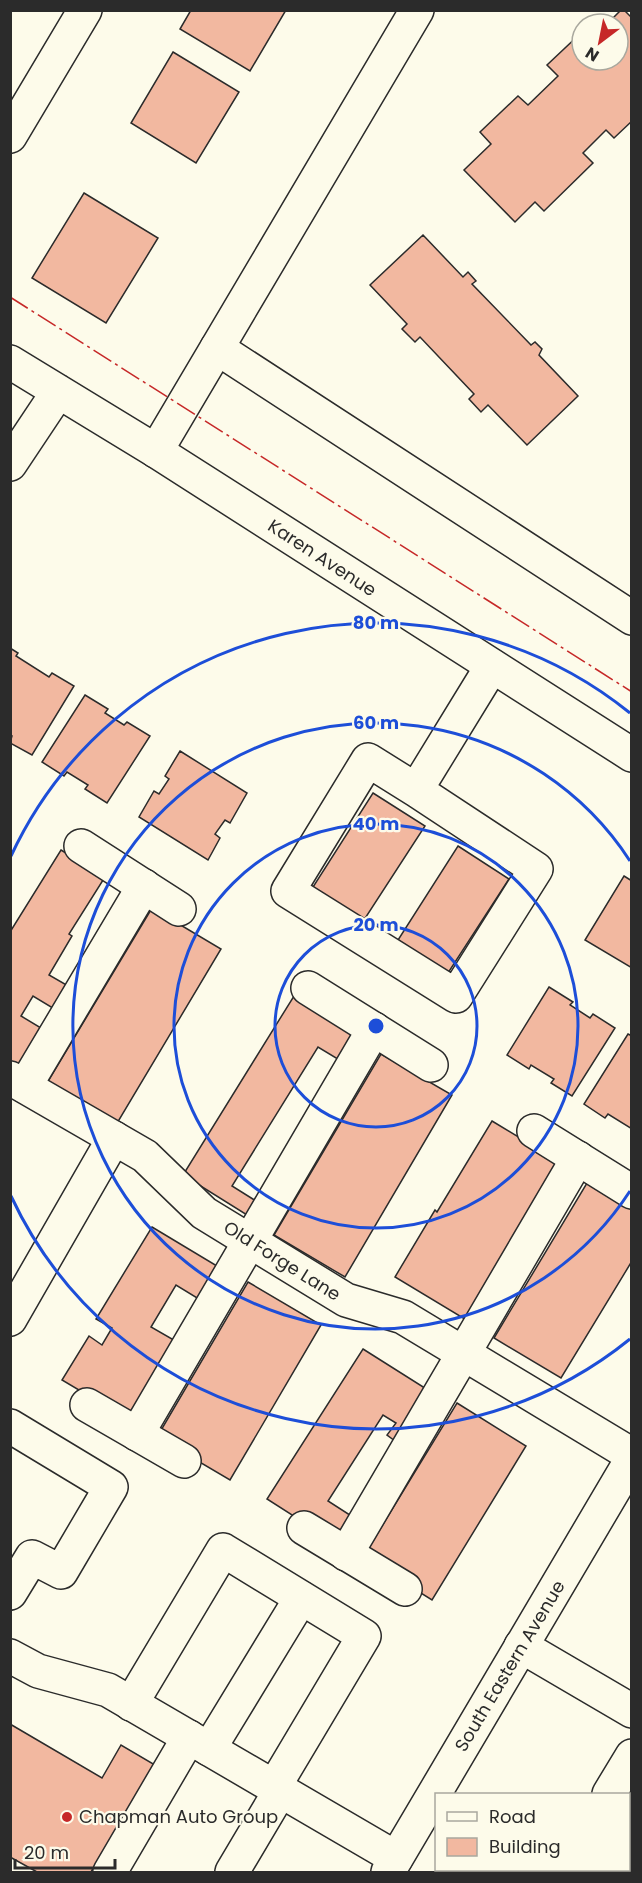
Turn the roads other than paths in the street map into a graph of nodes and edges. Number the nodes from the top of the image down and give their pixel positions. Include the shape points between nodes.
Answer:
1 (85, 10) edge
2 (417, 10) edge
3 (10, 136) edge
4 (217, 348) junction
5 (10, 362) edge
6 (58, 392) junction
7 (156, 451) junction
8 (10, 464) edge
9 (632, 618) edge
10 (492, 666) junction
11 (632, 755) edge
12 (416, 790) junction
13 (81, 846) dead end
14 (144, 886) junction
15 (179, 909) dead end
16 (308, 988) dead end
17 (374, 1029) junction
18 (431, 1065) dead end
19 (18, 1082) edge
20 (534, 1131) dead end
21 (114, 1138) junction
22 (578, 1158) junction
23 (632, 1192) edge
24 (250, 1241) junction
25 (10, 1319) edge
26 (464, 1354) junction
27 (87, 1406) dead end
28 (10, 1426) edge
29 (137, 1434) junction
30 (632, 1457) edge
31 (184, 1461) dead end
32 (304, 1528) dead end
33 (21, 1550) edge
34 (346, 1554) junction
35 (405, 1589) dead end
36 (10, 1593) edge
37 (300, 1598) junction
38 (521, 1646) junction
39 (10, 1656) edge
40 (131, 1704) junction
41 (632, 1711) edge
42 (199, 1743) junction
43 (632, 1756) edge
44 (277, 1789) junction
45 (610, 1793) edge
46 (392, 1865) edge
47 (110, 1872) edge
48 (232, 1872) edge

1 - 3 street
2 - 4 street
4 - 7 street
4 - 9 street
5 - 6 street, Karen Avenue
6 - 7 street, Karen Avenue
6 - 8 street
7 - 10 street, Karen Avenue
10 - 11 street, Karen Avenue
10 - 12 street
12 - 12 street via 368,760 288,891 456,996 536,868
13 - 14 street
14 - 15 street
14 - 19 street
16 - 17 street
17 - 18 street
17 - 24 street
19 - 21 street, Old Forge Lane
20 - 22 street
21 - 24 street, Old Forge Lane via 145,1156 204,1213
21 - 25 street
22 - 23 street
22 - 26 street
24 - 26 street, Old Forge Lane via 346,1300 403,1317
24 - 29 street
26 - 30 street, Old Forge Lane
26 - 34 street
27 - 29 street
28 - 33 street via 111,1487 61,1572
29 - 31 street
30 - 38 street, South Eastern Avenue
32 - 34 street
33 - 36 street
34 - 35 street
37 - 40 street via 223,1550
37 - 42 street
37 - 44 street via 364,1636
38 - 41 street
38 - 46 street, South Eastern Avenue
39 - 40 street via 38,1671 108,1690
40 - 42 street
42 - 44 street
42 - 47 street
43 - 45 street
44 - 46 street
44 - 48 street

